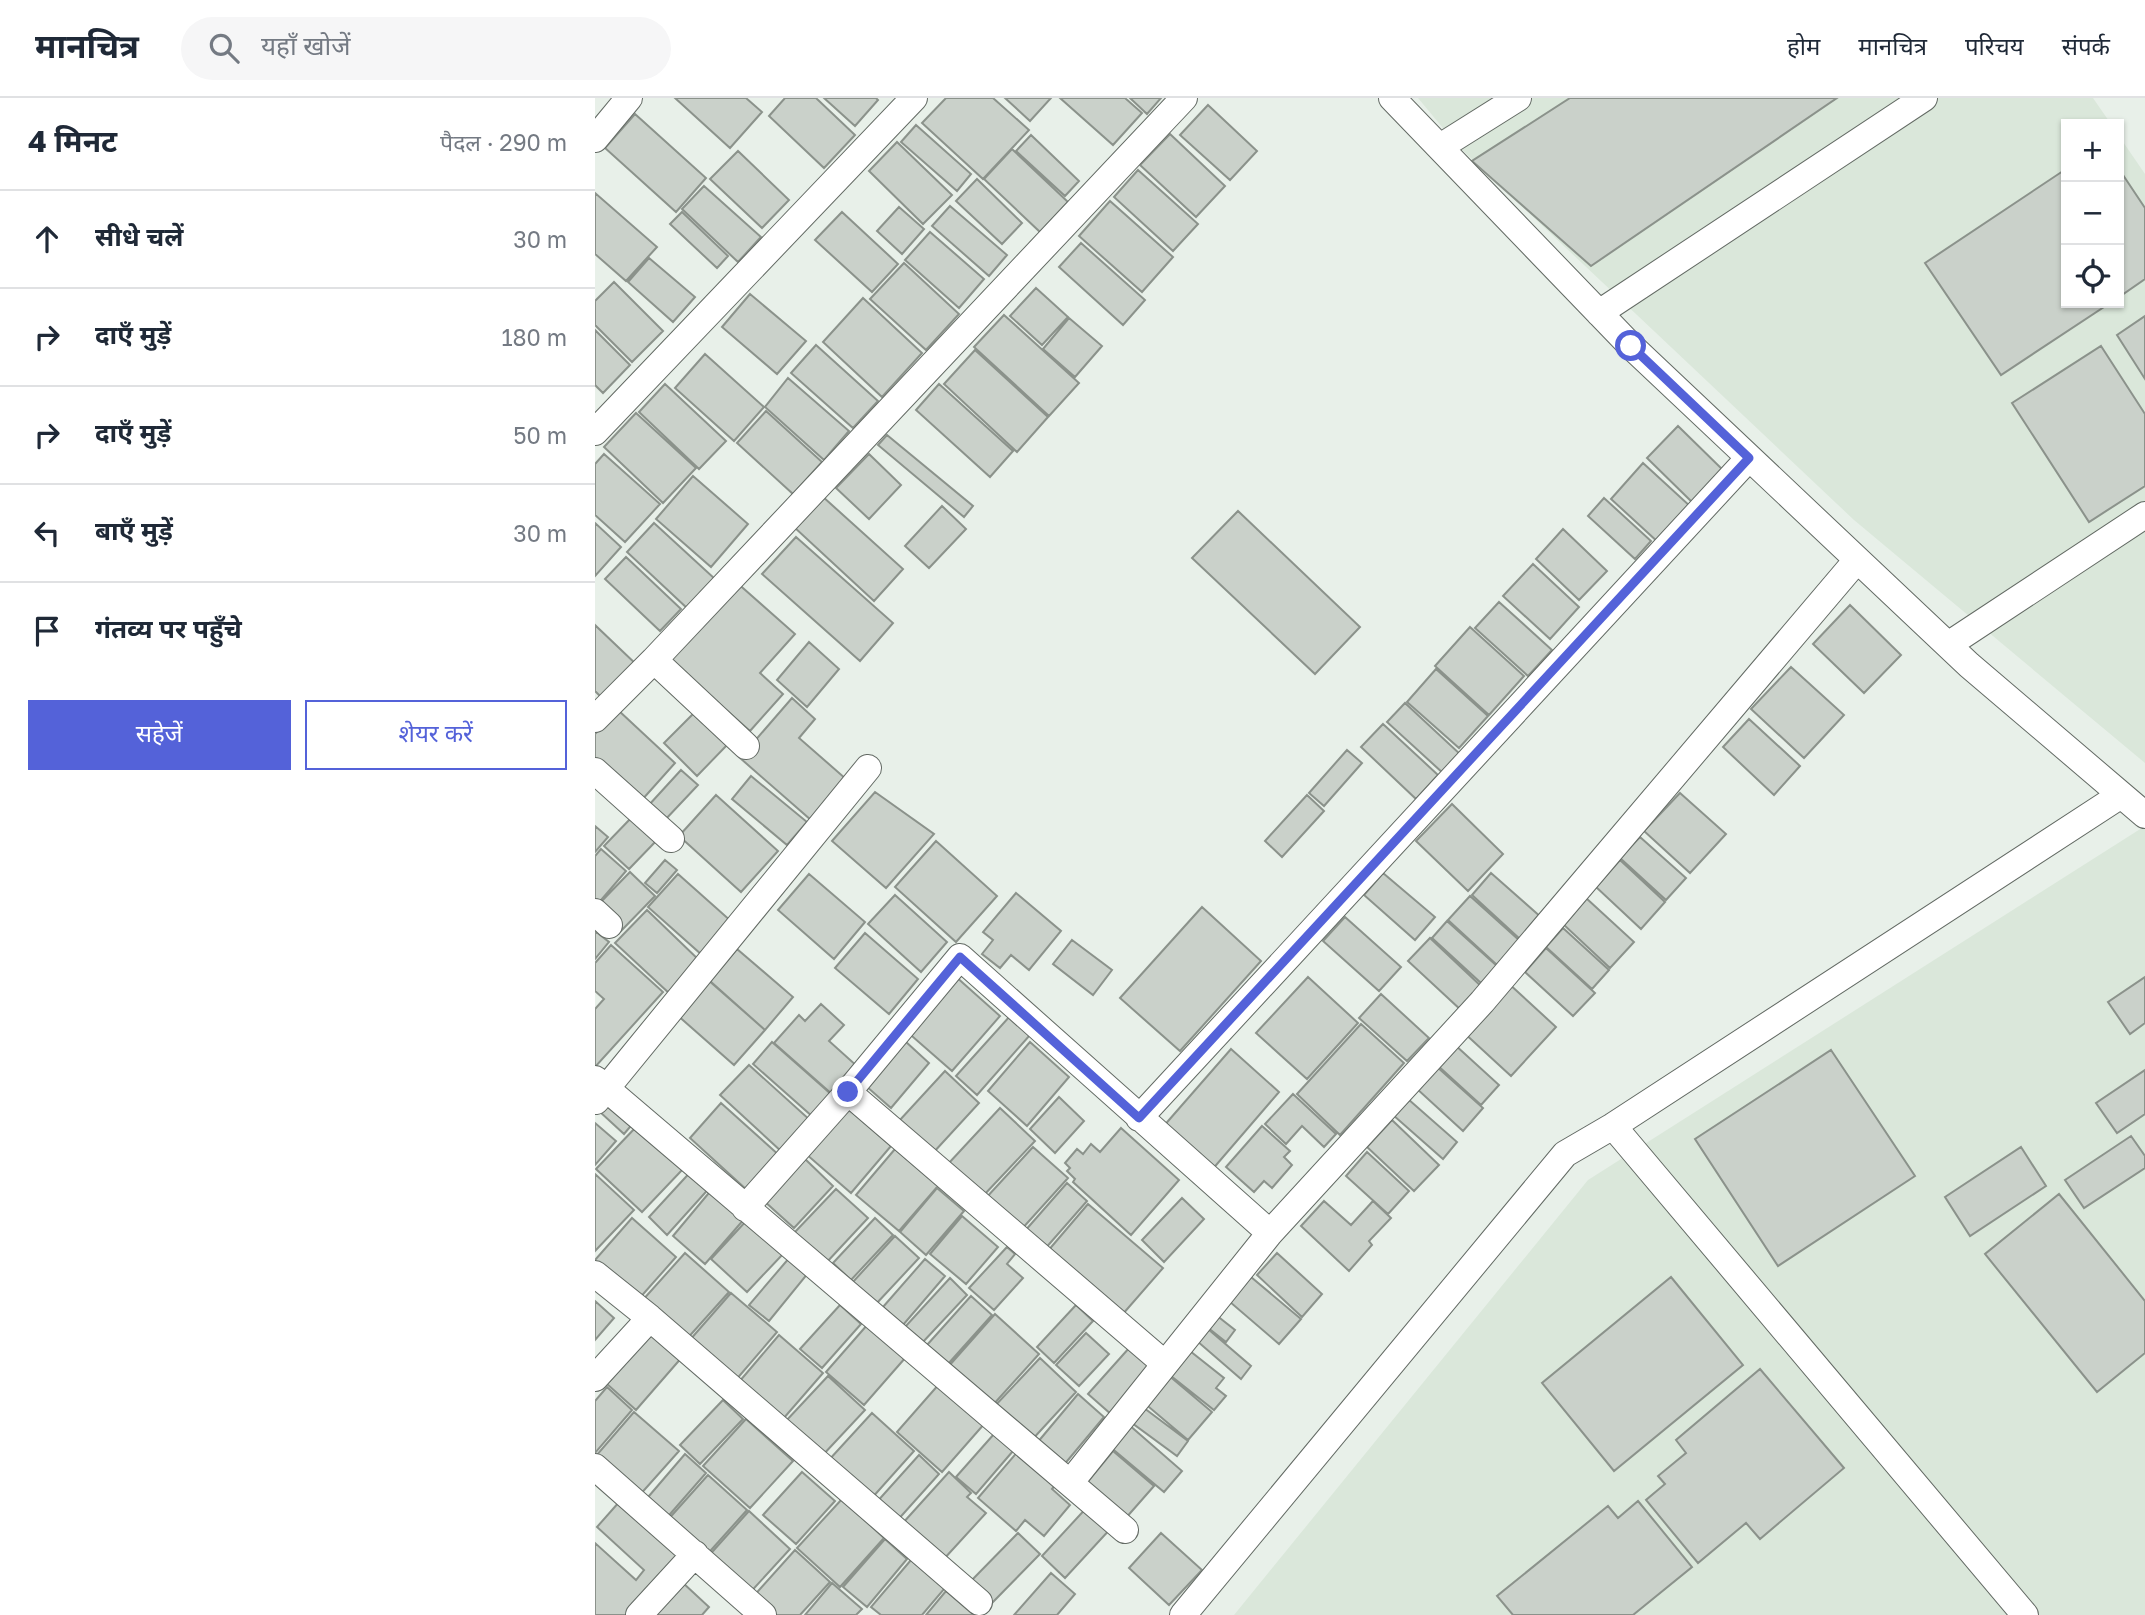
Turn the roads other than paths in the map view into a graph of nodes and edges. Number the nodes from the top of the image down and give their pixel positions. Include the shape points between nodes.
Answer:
1 (629, 98) edge
2 (914, 98) edge
3 (1184, 98) edge
4 (1392, 98) edge
5 (1518, 98) edge
6 (1924, 98) edge
7 (595, 139) edge
8 (1440, 147) junction
9 (1599, 313) junction
10 (595, 432) edge
11 (1749, 458) junction
12 (2145, 516) edge
13 (1857, 559) junction
14 (1948, 645) junction
15 (654, 660) junction
16 (595, 719) edge
17 (746, 746) dead end
18 (868, 768) dead end
19 (595, 771) edge
20 (2121, 795) junction
21 (2145, 815) edge
22 (671, 839) dead end
23 (599, 1090) edge
24 (848, 1092) junction
25 (1139, 1118) junction
26 (1613, 1126) junction
27 (745, 1208) junction
28 (1270, 1233) junction
29 (595, 1274) edge
30 (650, 1318) junction
31 (1165, 1364) junction
32 (595, 1378) edge
33 (595, 1467) edge
34 (1070, 1483) junction
35 (1125, 1530) dead end
36 (695, 1554) junction
37 (979, 1602) dead end
38 (639, 1615) edge
39 (763, 1615) edge
40 (1182, 1615) edge
41 (2025, 1615) edge

1 - 7 street
2 - 10 street
3 - 15 street
4 - 8 street
5 - 8 street
6 - 9 street
8 - 9 street
9 - 11 street
11 - 13 street
11 - 25 street
12 - 14 street
13 - 14 street
13 - 28 street via 1482,1002
14 - 20 street
15 - 16 street
15 - 17 street
18 - 23 street
19 - 22 street
20 - 21 street
20 - 26 street
23 - 27 street
24 - 25 street via 960,957
24 - 27 street
24 - 31 street
25 - 28 street
26 - 40 street via 1565,1154
26 - 41 street
27 - 34 street
28 - 31 street
29 - 30 street
30 - 32 street
30 - 37 street
31 - 34 street
33 - 36 street
34 - 35 street
36 - 38 street
36 - 39 street

